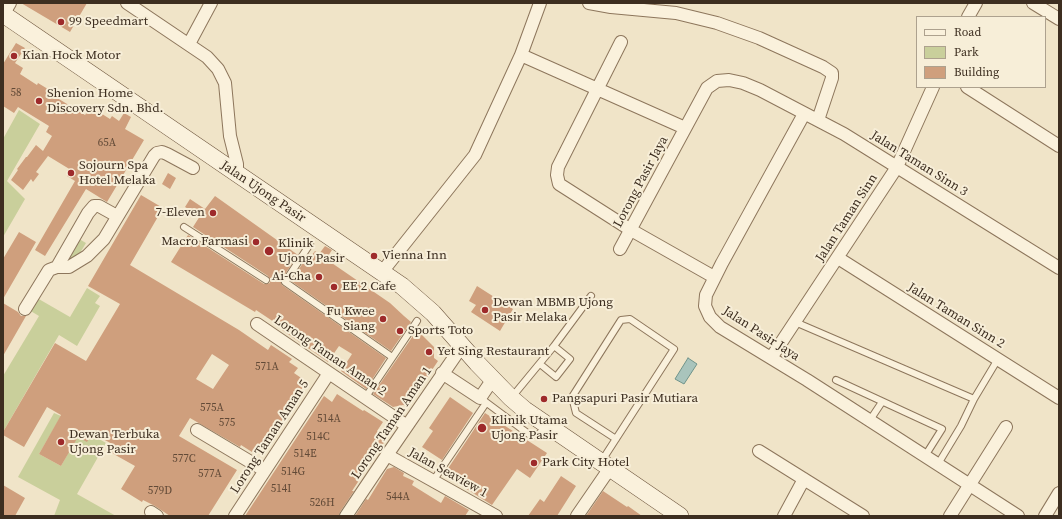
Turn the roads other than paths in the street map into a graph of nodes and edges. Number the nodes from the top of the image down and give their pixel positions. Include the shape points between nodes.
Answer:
1 (10, 3) edge
2 (127, 3) edge
3 (211, 3) edge
4 (540, 3) edge
5 (589, 3) edge
6 (976, 3) edge
7 (1033, 3) edge
8 (679, 8) edge
9 (3, 14) edge
10 (969, 16) edge
11 (1059, 19) edge
12 (621, 42) dead end
13 (188, 44) junction
14 (520, 55) junction
15 (598, 88) junction
16 (933, 88) edge
17 (969, 88) edge
18 (760, 90) joint
19 (804, 114) junction
20 (818, 120) junction
21 (685, 128) junction
22 (1059, 146) edge
23 (897, 167) junction
24 (193, 168) dead end
25 (237, 174) junction
26 (117, 216) junction
27 (184, 227) dead end
28 (631, 230) junction
29 (310, 244) dead end
30 (620, 249) dead end
31 (838, 258) junction
32 (57, 267) junction
33 (1059, 268) edge
34 (382, 272) junction
35 (714, 277) junction
36 (266, 280) dead end
37 (591, 296) dead end
38 (24, 309) dead end
39 (417, 321) dead end
40 (795, 322) junction
41 (257, 324) dead end
42 (462, 346) junction
43 (554, 346) junction
44 (392, 357) junction
45 (771, 358) junction
46 (998, 359) junction
47 (540, 364) junction
48 (329, 373) junction
49 (442, 373) junction
50 (493, 378) junction
51 (836, 380) dead end
52 (365, 398) junction
53 (511, 398) junction
54 (1059, 398) edge
55 (974, 399) junction
56 (483, 400) junction
57 (882, 402) junction
58 (870, 420) junction
59 (407, 426) junction
60 (548, 426) junction
61 (1006, 427) dead end
62 (197, 430) dead end
63 (616, 439) junction
64 (759, 451) dead end
65 (387, 455) junction
66 (925, 456) junction
67 (938, 464) junction
68 (605, 465) junction
69 (264, 470) junction
70 (804, 479) junction
71 (433, 481) junction
72 (970, 485) junction
73 (1059, 493) edge
74 (672, 514) edge
75 (235, 516) edge
76 (346, 516) edge
77 (496, 516) edge
78 (577, 516) edge
79 (784, 516) edge
80 (863, 516) edge
81 (950, 516) edge
82 (1018, 516) edge
83 (1045, 516) edge

1 - 9 street
2 - 13 street
3 - 13 street
4 - 14 street
5 - 8 street via 611,7
6 - 10 street
7 - 11 street
8 - 20 street via 759,38 832,73
9 - 25 main road, Jalan Ujong Pasir
12 - 15 street
13 - 25 street via 207,57 218,69 224,83
14 - 15 street
14 - 34 street via 475,154
15 - 21 street
15 - 28 street via 558,167 559,184
16 - 23 street, Jalan Taman Sinn
17 - 22 street
18 - 19 street, Jalan Taman Sinn 3
18 - 21 street, Lorong Pasir Jaya via 729,80 717,81 707,88
19 - 20 street, Jalan Taman Sinn 3
19 - 35 street, Jalan Pasir Jaya
20 - 23 street, Jalan Taman Sinn 3
21 - 28 street, Lorong Pasir Jaya
23 - 31 street, Jalan Taman Sinn
23 - 33 street, Jalan Taman Sinn 3
24 - 26 street via 167,154 158,153
25 - 34 main road, Jalan Ujong Pasir
26 - 32 street via 104,239 87,256 69,267
26 - 32 street via 94,206
27 - 36 lane
28 - 30 street, Lorong Pasir Jaya
28 - 35 street
29 - 44 lane via 285,282
31 - 40 street, Jalan Taman Sinn
31 - 46 street, Jalan Taman Sinn 2
32 - 38 street via 48,270
34 - 42 main road, Jalan Ujong Pasir via 418,299
35 - 45 street, Jalan Pasir Jaya via 706,295 705,306 710,317 720,327
37 - 43 lane
39 - 44 lane
40 - 45 street, Jalan Taman Sinn
40 - 55 lane
41 - 48 street, Lorong Taman Aman 2
42 - 49 street, Lorong Taman Aman 1
42 - 50 main road, Jalan Ujong Pasir
43 - 47 lane
43 - 47 lane via 570,359 556,377
44 - 52 lane
45 - 58 street, Jalan Pasir Jaya
46 - 54 street, Jalan Taman Sinn 2
46 - 55 lane
47 - 53 lane
48 - 52 street, Lorong Taman Aman 2
48 - 69 street, Lorong Taman Aman 5
49 - 56 street
49 - 59 street, Lorong Taman Aman 1
50 - 53 main road, Jalan Ujong Pasir
50 - 56 street
51 - 57 lane
52 - 59 street, Lorong Taman Aman 2
53 - 60 main road, Jalan Ujong Pasir
55 - 67 lane
56 - 60 lane via 530,435 537,435
56 - 71 lane
57 - 58 lane
57 - 66 lane via 942,429
58 - 66 street, Jalan Pasir Jaya
59 - 65 street, Lorong Taman Aman 1
60 - 68 main road, Jalan Ujong Pasir
61 - 72 street
62 - 69 street
63 - 63 lane via 576,413 572,397 621,320 630,319 674,349
63 - 68 lane
64 - 70 street
65 - 71 street, Jalan Seaview 1
65 - 76 street, Lorong Taman Aman 1
66 - 67 street, Jalan Pasir Jaya
67 - 72 street, Jalan Pasir Jaya
68 - 74 main road, Jalan Ujong Pasir
68 - 78 street
69 - 75 street, Lorong Taman Aman 5
70 - 79 street
70 - 80 street
71 - 77 street, Jalan Seaview 1
72 - 81 street
72 - 82 street, Jalan Pasir Jaya
73 - 83 street

